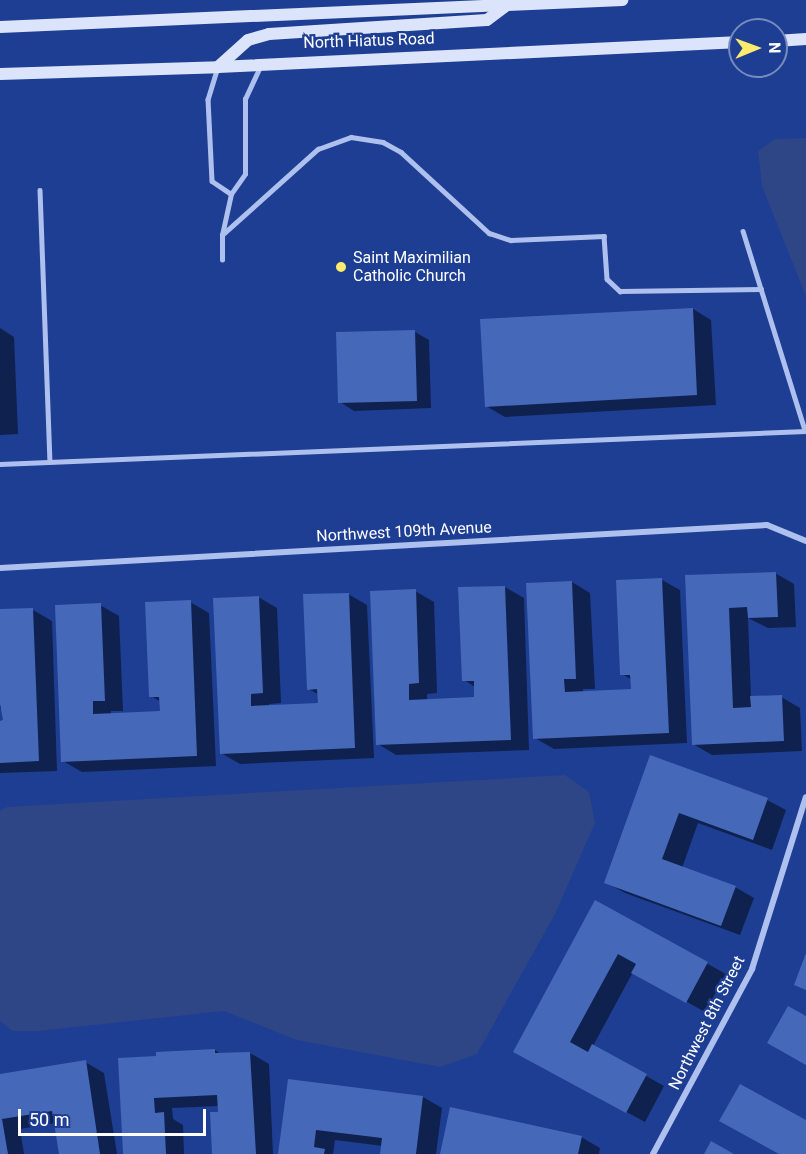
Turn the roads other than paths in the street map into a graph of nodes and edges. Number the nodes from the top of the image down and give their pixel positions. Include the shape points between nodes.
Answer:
1 (622, 0) edge
2 (508, 4) junction
3 (0, 27) edge
4 (806, 39) edge
5 (788, 40) edge
6 (728, 43) edge
7 (263, 62) junction
8 (218, 67) junction
9 (0, 74) edge
10 (40, 190) dead end
11 (231, 194) junction
12 (743, 231) dead end
13 (222, 235) junction
14 (222, 260) dead end
15 (761, 289) junction
16 (806, 431) edge
17 (50, 462) junction
18 (0, 464) edge
19 (806, 541) edge
20 (0, 568) edge
21 (806, 797) edge
22 (653, 1154) edge

1 - 2 main road, North Hiatus Road
2 - 3 main road, North Hiatus Road
2 - 8 main road via 487,20 270,34 248,40
4 - 5 main road
6 - 7 main road, North Hiatus Road
7 - 8 main road, North Hiatus Road
7 - 11 lane via 245,99 245,174
8 - 9 main road, North Hiatus Road
8 - 11 lane via 208,99 212,181
10 - 17 lane
11 - 13 lane
12 - 15 lane
13 - 14 lane
13 - 15 lane via 318,149 351,137 383,142 401,152 489,233 511,240 604,236 606,279 620,291
15 - 16 lane
16 - 17 lane
17 - 18 lane
19 - 20 street, Northwest 109th Avenue via 767,525
21 - 22 street, Northwest 8th Street via 752,969

